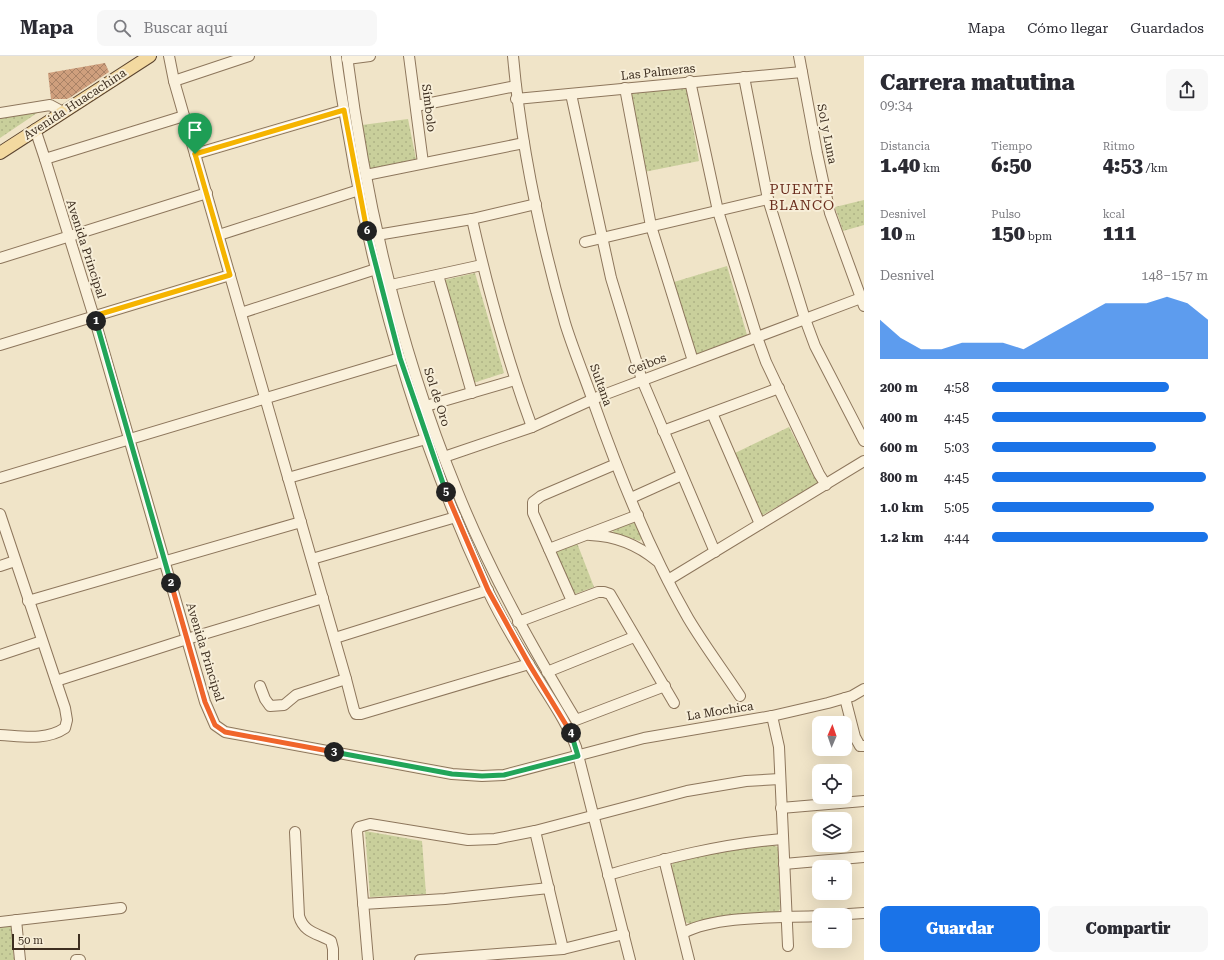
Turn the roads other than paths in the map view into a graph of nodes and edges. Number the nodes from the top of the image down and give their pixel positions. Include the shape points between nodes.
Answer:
1 (150, 56) edge
2 (170, 56) edge
3 (249, 56) edge
4 (336, 56) edge
5 (370, 56) edge
6 (409, 56) edge
7 (513, 56) edge
8 (799, 56) edge
9 (347, 58) edge
10 (802, 72) junction
11 (744, 77) junction
12 (174, 81) junction
13 (690, 81) junction
14 (516, 86) junction
15 (625, 88) junction
16 (571, 94) junction
17 (516, 99) junction
18 (416, 106) junction
19 (344, 110) junction
20 (0, 112) edge
21 (63, 112) junction
22 (184, 116) junction
23 (35, 129) junction
24 (524, 143) junction
25 (0, 153) edge
26 (195, 154) junction
27 (45, 159) junction
28 (423, 162) junction
29 (366, 175) junction
30 (359, 190) junction
31 (207, 193) junction
32 (768, 199) junction
33 (536, 204) junction
34 (718, 211) junction
35 (472, 219) junction
36 (651, 226) junction
37 (219, 235) junction
38 (377, 235) junction
39 (68, 238) junction
40 (602, 239) junction
41 (584, 242) dead end
42 (0, 258) edge
43 (482, 265) junction
44 (376, 269) junction
45 (230, 275) junction
46 (438, 275) junction
47 (391, 285) junction
48 (862, 302) edge
49 (241, 313) junction
50 (94, 316) junction
51 (805, 319) junction
52 (757, 337) junction
53 (0, 345) edge
54 (400, 358) junction
55 (692, 361) junction
56 (515, 380) junction
57 (642, 380) junction
58 (780, 388) junction
59 (472, 393) junction
60 (266, 398) junction
61 (593, 400) junction
62 (426, 406) junction
63 (712, 413) junction
64 (532, 427) junction
65 (663, 431) junction
66 (129, 439) junction
67 (426, 439) junction
68 (864, 441) edge
69 (444, 457) junction
70 (864, 461) edge
71 (616, 464) junction
72 (682, 475) junction
73 (0, 478) edge
74 (288, 478) junction
75 (826, 485) junction
76 (631, 498) junction
77 (0, 514) edge
78 (638, 515) junction
79 (456, 517) junction
80 (301, 522) junction
81 (760, 524) junction
82 (586, 534) junction
83 (549, 549) junction
84 (715, 552) junction
85 (312, 559) junction
86 (15, 561) junction
87 (165, 562) junction
88 (660, 563) junction
89 (0, 566) edge
90 (668, 580) junction
91 (488, 590) junction
92 (323, 598) junction
93 (28, 601) junction
94 (572, 601) junction
95 (518, 622) junction
96 (634, 637) junction
97 (334, 638) junction
98 (187, 639) junction
99 (42, 641) junction
100 (0, 655) edge
101 (529, 664) junction
102 (547, 672) junction
103 (346, 679) junction
104 (56, 681) junction
105 (260, 686) dead end
106 (665, 686) junction
107 (864, 690) edge
108 (740, 696) dead end
109 (844, 698) junction
110 (674, 703) dead end
111 (772, 716) junction
112 (0, 735) edge
113 (864, 746) edge
114 (578, 756) junction
115 (780, 779) junction
116 (864, 801) edge
117 (781, 808) junction
118 (592, 815) junction
119 (535, 831) junction
120 (295, 832) dead end
121 (782, 839) junction
122 (864, 857) edge
123 (664, 859) junction
124 (784, 864) junction
125 (608, 875) junction
126 (549, 888) junction
127 (363, 904) junction
128 (121, 908) dead end
129 (864, 913) edge
130 (852, 914) edge
131 (812, 916) edge
132 (786, 918) junction
133 (16, 920) junction
134 (0, 922) edge
135 (683, 933) junction
136 (624, 934) junction
137 (788, 946) dead end
138 (563, 949) junction
139 (20, 960) edge
140 (76, 960) edge
141 (80, 960) edge
142 (334, 960) edge
143 (368, 960) edge
144 (420, 960) edge
145 (630, 960) edge
146 (689, 960) edge

1 - 21 main road, Avenida Huacachina
2 - 12 street
3 - 12 street
4 - 19 street
5 - 9 street
6 - 18 street, Símbolo
7 - 14 street, Sultana
8 - 10 street, Sol y Luna
9 - 29 street, Sol de Oro
10 - 11 street, Las Palmeras
10 - 48 street, Sol y Luna via 830,213
11 - 13 street, Las Palmeras
11 - 32 street
12 - 22 street
13 - 15 street, Las Palmeras
13 - 34 street
14 - 17 street, Sultana
14 - 18 street
15 - 16 street, Las Palmeras
15 - 36 street
16 - 17 street, Las Palmeras
16 - 40 street
17 - 24 street, Sultana
18 - 28 street, Símbolo
19 - 26 street
19 - 30 street
20 - 21 street via 50,105
21 - 23 main road, Avenida Huacachina
22 - 26 street
22 - 27 street
23 - 25 main road, Avenida Huacachina
23 - 27 street, Avenida Principal
24 - 28 street
24 - 33 street, Sultana
26 - 31 street
27 - 39 street, Avenida Principal
28 - 29 street
29 - 38 street, Sol de Oro
30 - 37 street
30 - 44 street
31 - 37 street
31 - 39 street
32 - 34 street
32 - 51 street
33 - 35 street
33 - 61 street, Sultana via 566,324
34 - 36 street
34 - 52 street
35 - 38 street
35 - 43 street
36 - 40 street
36 - 55 street
37 - 45 street
38 - 47 street, Sol de Oro
39 - 42 street
39 - 50 street, Avenida Principal
40 - 41 street
40 - 57 street
43 - 46 street
43 - 56 street
44 - 49 street
44 - 54 street
45 - 49 street
45 - 50 street
46 - 47 street
46 - 59 street
47 - 62 street, Sol de Oro
48 - 51 street, Ceibos
49 - 60 street
50 - 53 street
50 - 66 street, Avenida Principal
51 - 52 street, Ceibos
51 - 68 street via 815,346
52 - 55 street, Ceibos
52 - 58 street via 766,362
54 - 60 street
54 - 67 street
55 - 57 street, Ceibos
56 - 59 street
56 - 64 street
57 - 61 street, Ceibos
57 - 65 street
58 - 63 street
58 - 75 street
59 - 62 street
60 - 66 street
60 - 74 street
61 - 64 street, Ceibos
61 - 71 street, Sultana
62 - 69 street, Sol de Oro
63 - 65 street
63 - 81 street
64 - 69 street, Ceibos
65 - 72 street
66 - 73 street
66 - 87 street, Avenida Principal
67 - 74 street
67 - 79 street
69 - 95 street, Sol de Oro via 467,514
70 - 75 street
71 - 76 street, Sultana
71 - 83 street via 541,496 533,502 533,513
72 - 76 street
72 - 84 street
74 - 80 street
75 - 81 street
76 - 78 street, Sultana
77 - 86 street
78 - 82 street
78 - 88 street, Sultana
79 - 85 street
79 - 91 street
80 - 85 street
80 - 87 street
81 - 84 street
82 - 83 street
82 - 88 street via 624,542
83 - 94 street
84 - 90 street
85 - 92 street
86 - 89 street
86 - 93 street
87 - 93 street
87 - 98 street, Avenida Principal
88 - 90 street, Sultana
90 - 108 street, Sultana via 689,619
91 - 97 street
91 - 101 street
92 - 97 street
92 - 98 street
93 - 99 street
94 - 95 street
94 - 96 street via 598,592 610,594
95 - 102 street, Sol de Oro
96 - 102 street
96 - 106 street
97 - 103 street
98 - 104 street
98 - 114 street, Avenida Principal via 205,702 215,725 225,732 452,774 504,775
99 - 100 street
99 - 104 street
101 - 103 street via 361,714 356,714 354,710
101 - 114 street via 572,734
102 - 106 street, Sol de Oro via 576,720
103 - 105 street via 296,695 279,706 270,706
104 - 112 street via 65,708 65,728 57,734 46,736
106 - 110 street
107 - 109 street, La Mochica
109 - 111 street, La Mochica
109 - 113 street via 855,737 860,746
111 - 114 street, La Mochica via 674,732
111 - 115 street via 779,747
114 - 118 street
115 - 117 street
115 - 118 street via 746,781 686,791
116 - 117 street
117 - 121 street
118 - 119 street
118 - 125 street
119 - 126 street
119 - 127 street via 509,837 468,840 364,825 357,831
120 - 142 street via 302,925 331,941
121 - 123 street via 717,847
121 - 124 street
122 - 124 street
123 - 125 street
123 - 135 street
124 - 132 street
125 - 136 street
126 - 127 street via 445,899
126 - 138 street
127 - 143 street
128 - 133 street
129 - 130 street
131 - 132 street
132 - 135 street via 715,922 696,926
132 - 137 street
133 - 134 street
133 - 139 street
135 - 146 street
136 - 138 street
136 - 145 street
138 - 144 street
140 - 141 street

